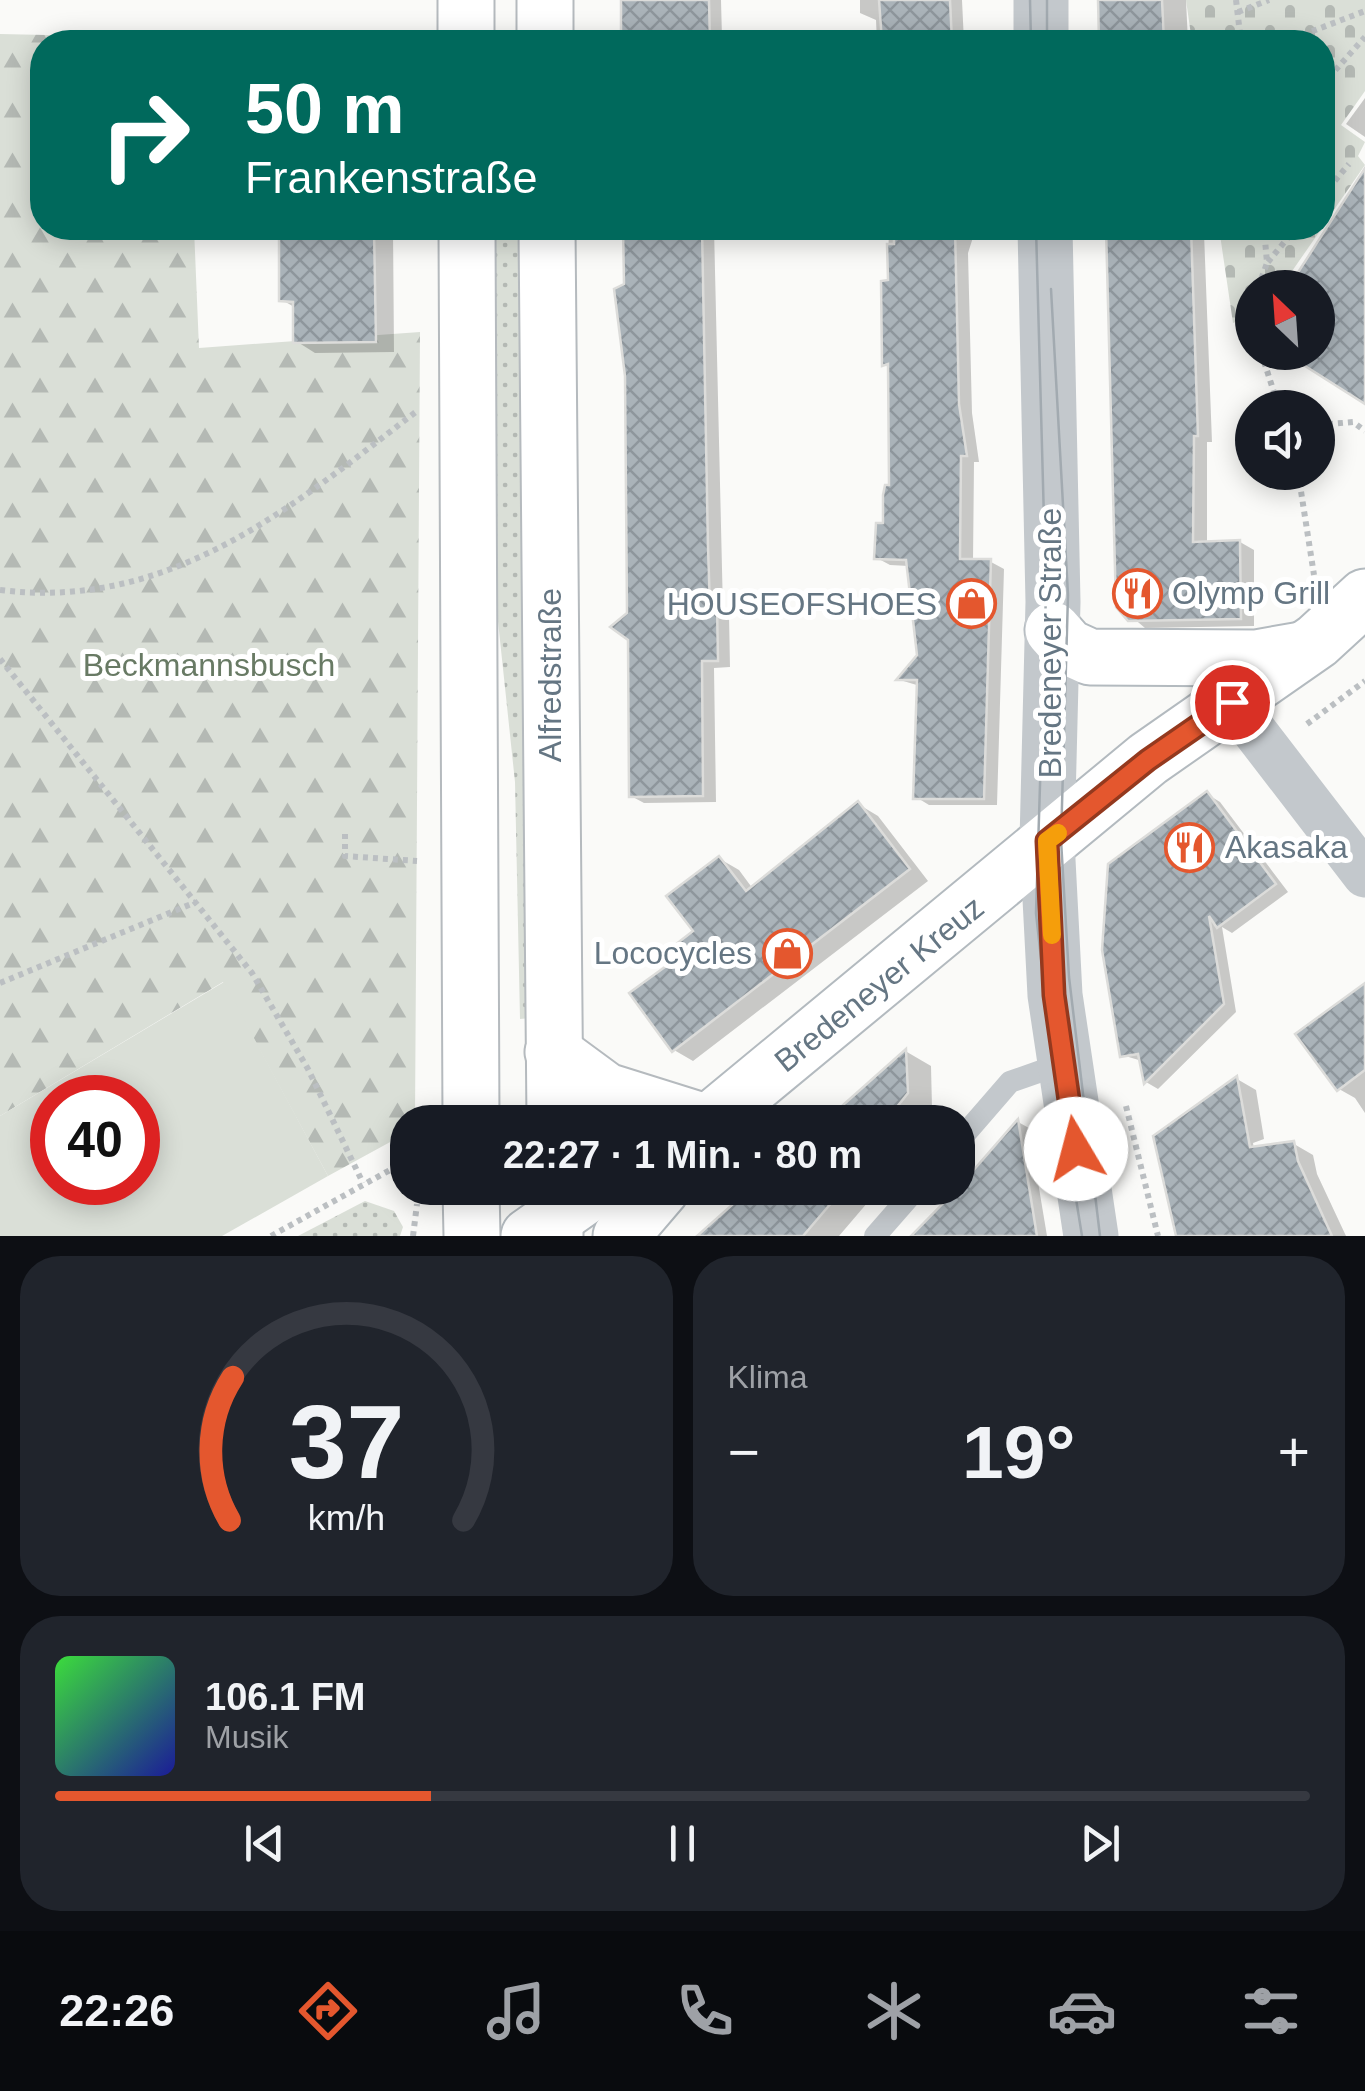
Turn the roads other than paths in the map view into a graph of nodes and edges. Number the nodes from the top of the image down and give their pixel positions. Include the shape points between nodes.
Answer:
1 (466, 0) edge
2 (545, 0) edge
3 (1040, 0) edge
4 (466, 30) edge
5 (546, 30) edge
6 (1041, 30) edge
7 (467, 240) edge
8 (547, 240) edge
9 (1045, 240) edge
10 (1341, 596) edge
11 (1053, 630) junction
12 (1304, 650) junction
13 (1248, 722) junction
14 (1047, 841) junction
15 (1365, 874) edge
16 (554, 1052) junction
17 (1064, 1064) junction
18 (471, 1105) edge
19 (555, 1105) edge
20 (652, 1105) edge
21 (728, 1105) edge
22 (975, 1122) edge
23 (454, 1205) edge
24 (647, 1205) edge
25 (903, 1205) edge
26 (472, 1236) edge
27 (621, 1236) edge
28 (875, 1236) edge
29 (1091, 1236) edge

1 - 4 main road
2 - 5 main road
3 - 6 street
7 - 18 main road
8 - 16 main road, Alfredstraße
9 - 11 street, Bredeneyer Straße
10 - 12 main road, Bredeneyer Kreuz
11 - 12 main road via 1090,657 1256,658
11 - 14 street, Bredeneyer Straße
12 - 13 main road, Bredeneyer Kreuz
13 - 14 main road, Bredeneyer Kreuz via 1148,760
13 - 15 street
14 - 17 street, Bredeneyer Straße
14 - 21 main road, Bredeneyer Kreuz via 962,918
16 - 19 main road, Alfredstraße
16 - 20 main road via 606,1091
17 - 22 lane via 1010,1082
17 - 29 street, Bredeneyer Straße
23 - 26 main road
24 - 27 main road
25 - 28 lane

